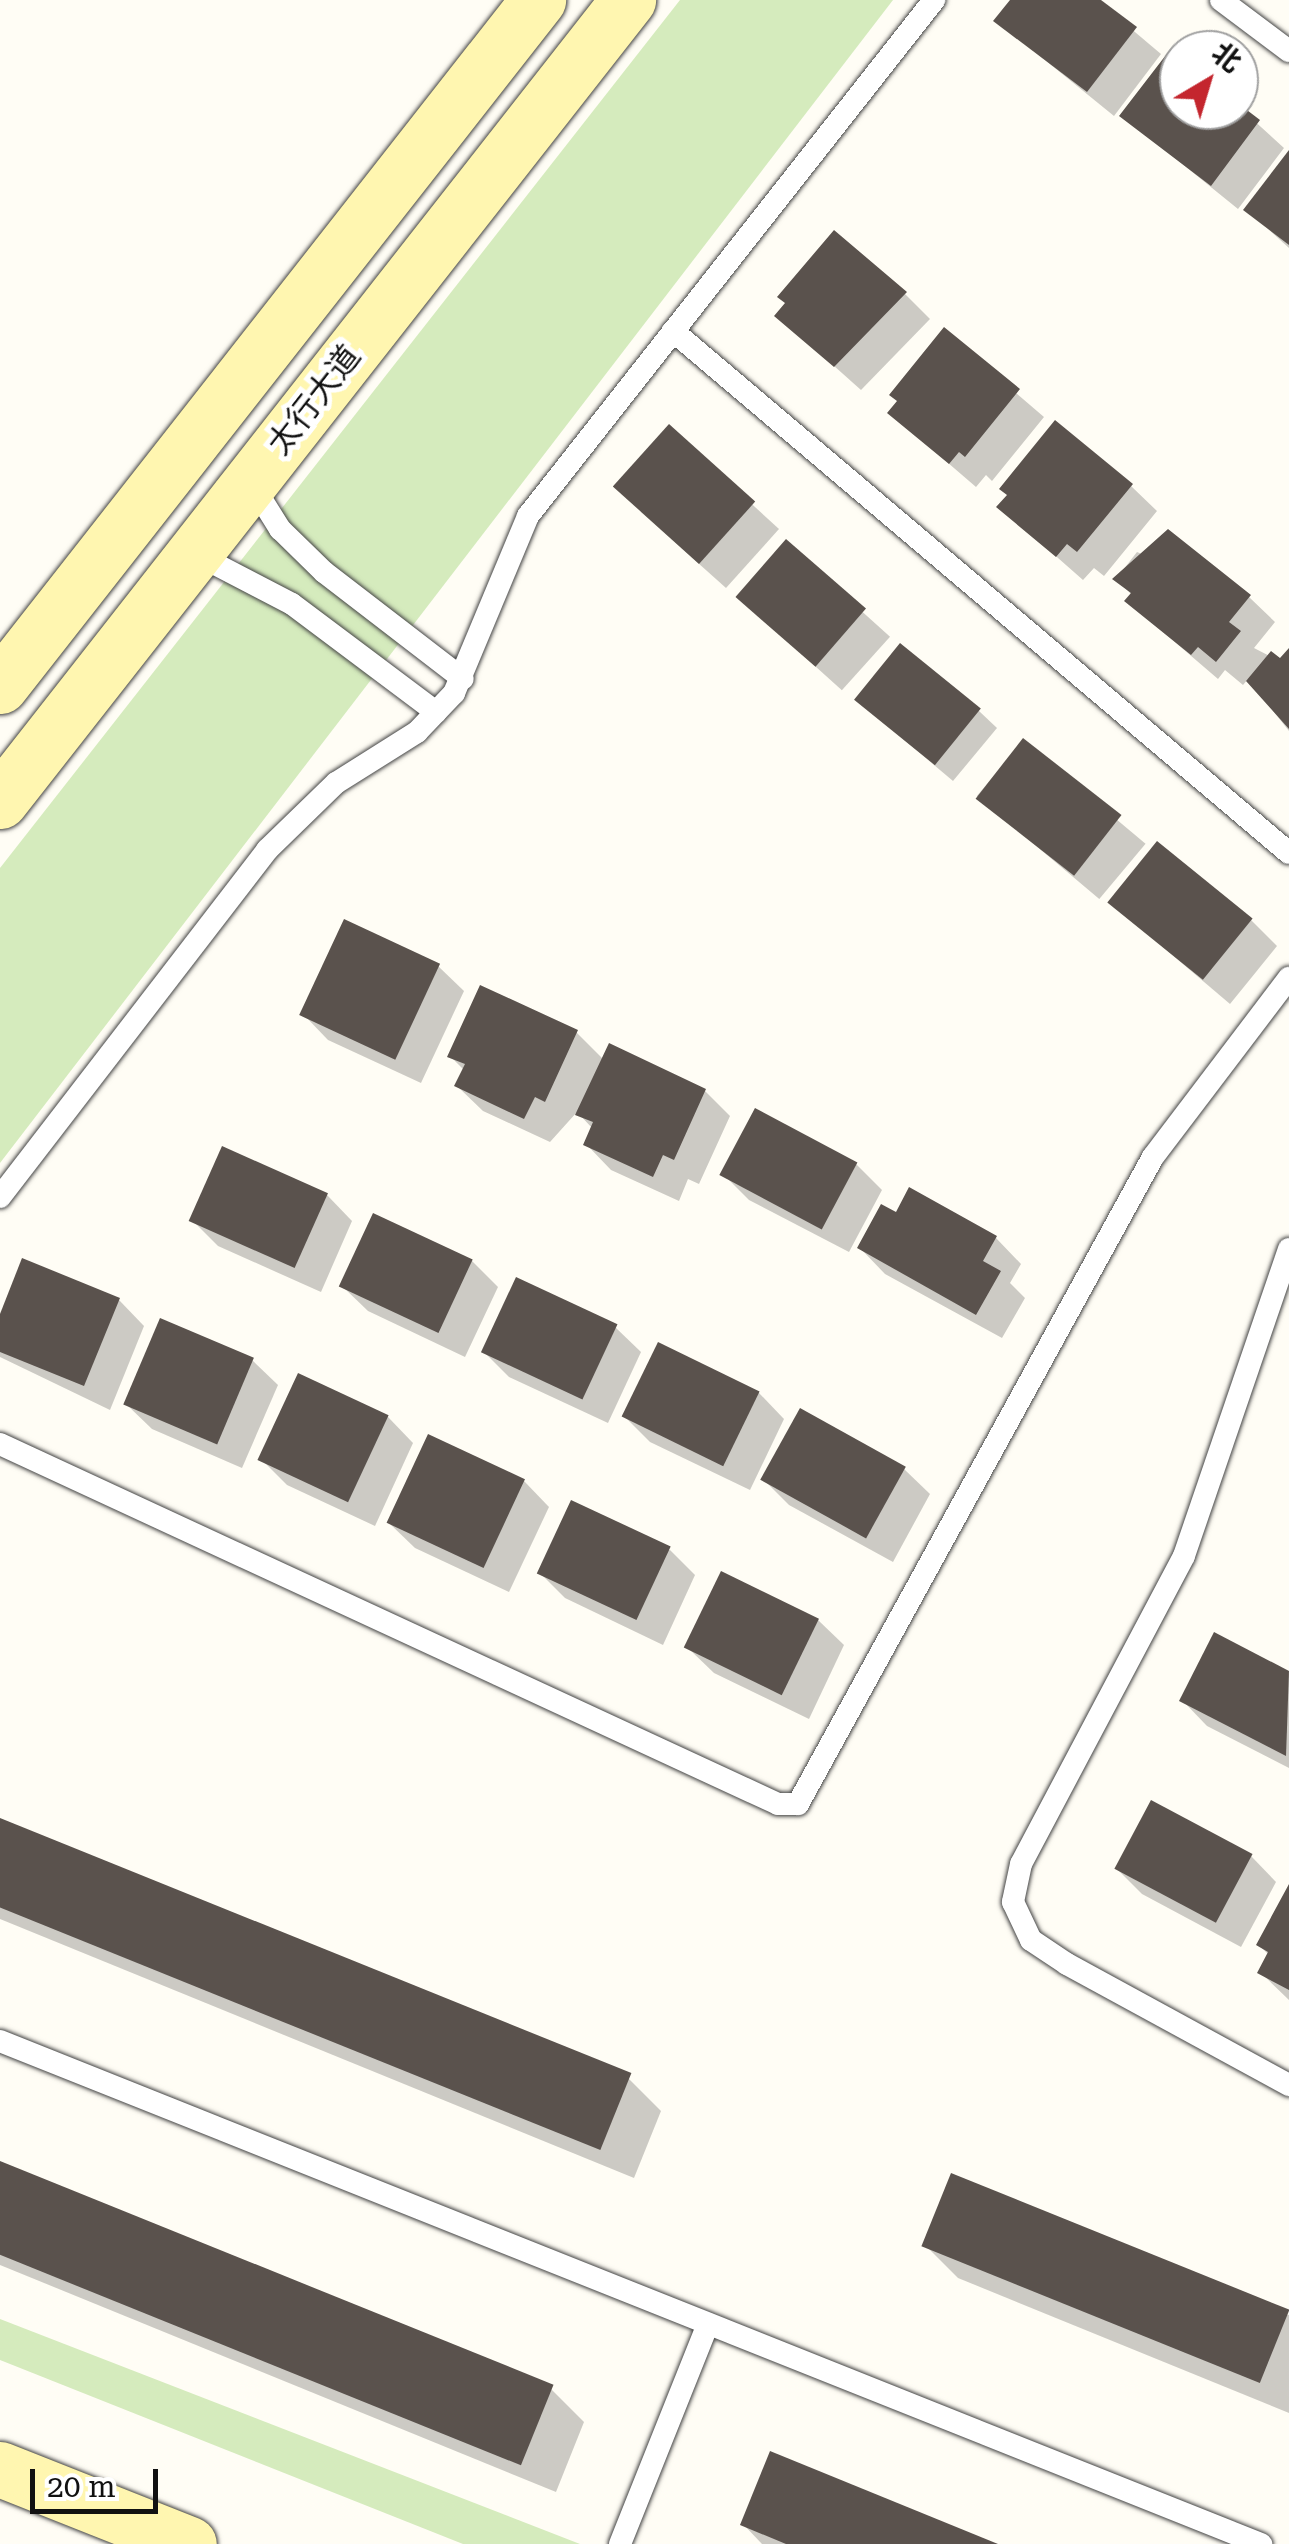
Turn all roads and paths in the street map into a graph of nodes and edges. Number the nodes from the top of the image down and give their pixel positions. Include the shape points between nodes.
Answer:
1 (538, 0) edge
2 (934, 0) edge
3 (1221, 0) edge
4 (630, 6) edge
5 (1289, 51) edge
6 (673, 331) junction
7 (250, 481) junction
8 (194, 553) junction
9 (463, 679) junction
10 (0, 686) edge
11 (436, 712) junction
12 (0, 800) edge
13 (1289, 853) edge
14 (1289, 978) edge
15 (0, 1197) edge
16 (1289, 1249) edge
17 (0, 1444) edge
18 (0, 2042) edge
19 (1289, 2085) edge
20 (708, 2324) junction
21 (0, 2469) edge
22 (189, 2544) edge
23 (620, 2544) edge
24 (1261, 2544) edge

1 - 10 main road
2 - 6 lane
3 - 5 lane
4 - 7 main road, 太行大道
6 - 9 lane via 528,516
6 - 13 lane
7 - 8 main road, 太行大道
7 - 9 lane via 280,530 324,572
8 - 11 lane via 292,604
8 - 12 main road, 太行大道
9 - 11 lane
11 - 15 lane via 278,838
14 - 17 lane via 1153,1157 798,1804 778,1804
16 - 19 lane via 1184,1556 1021,1864 1013,1902 1031,1940 1067,1964
18 - 20 lane
20 - 23 lane
20 - 24 lane
21 - 22 main road

